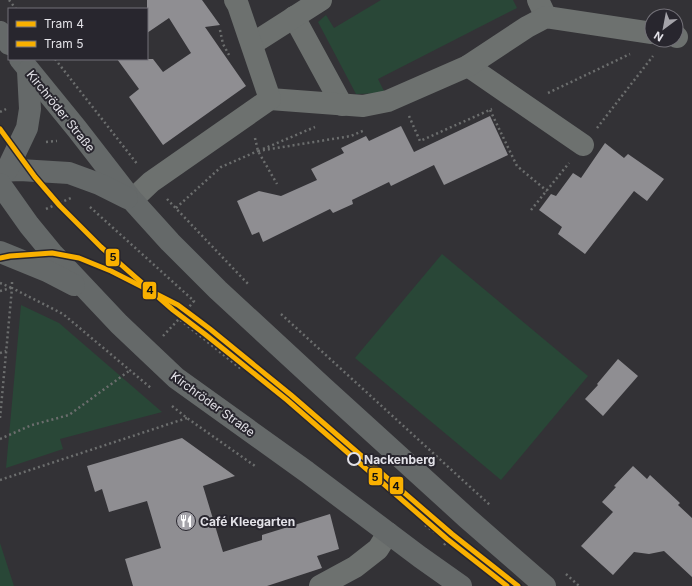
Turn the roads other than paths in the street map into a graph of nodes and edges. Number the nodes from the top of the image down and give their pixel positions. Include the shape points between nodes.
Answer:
1 (235, 0) edge
2 (321, 0) edge
3 (542, 9) edge
4 (294, 17) junction
5 (0, 32) edge
6 (644, 40) edge
7 (8, 43) edge
8 (252, 44) junction
9 (24, 65) edge
10 (468, 66) junction
11 (270, 99) junction
12 (342, 105) junction
13 (583, 145) road end
14 (2, 175) edge
15 (132, 200) junction
16 (0, 252) edge
17 (87, 292) junction
18 (388, 533) junction
19 (523, 577) edge
20 (320, 586) edge
21 (461, 586) edge
22 (544, 586) edge

1 - 8 street
2 - 4 street
3 - 6 street
3 - 10 street via 527,27
4 - 8 street
4 - 12 street
5 - 7 main road
8 - 11 street
9 - 14 main road via 30,109 26,128
9 - 15 main road, Kirchröder Straße
10 - 12 street via 388,101 363,106
10 - 13 street
11 - 12 street
11 - 15 street via 151,182
14 - 15 main road via 69,173
14 - 17 main road, Kirchröder Straße via 29,225
15 - 19 main road, Kirchröder Straße via 218,290 467,518
16 - 17 main road via 47,271
17 - 18 main road, Kirchröder Straße via 176,378
18 - 20 street via 378,549 355,567
18 - 21 main road, Kirchröder Straße
19 - 22 main road, Kirchröder Straße

